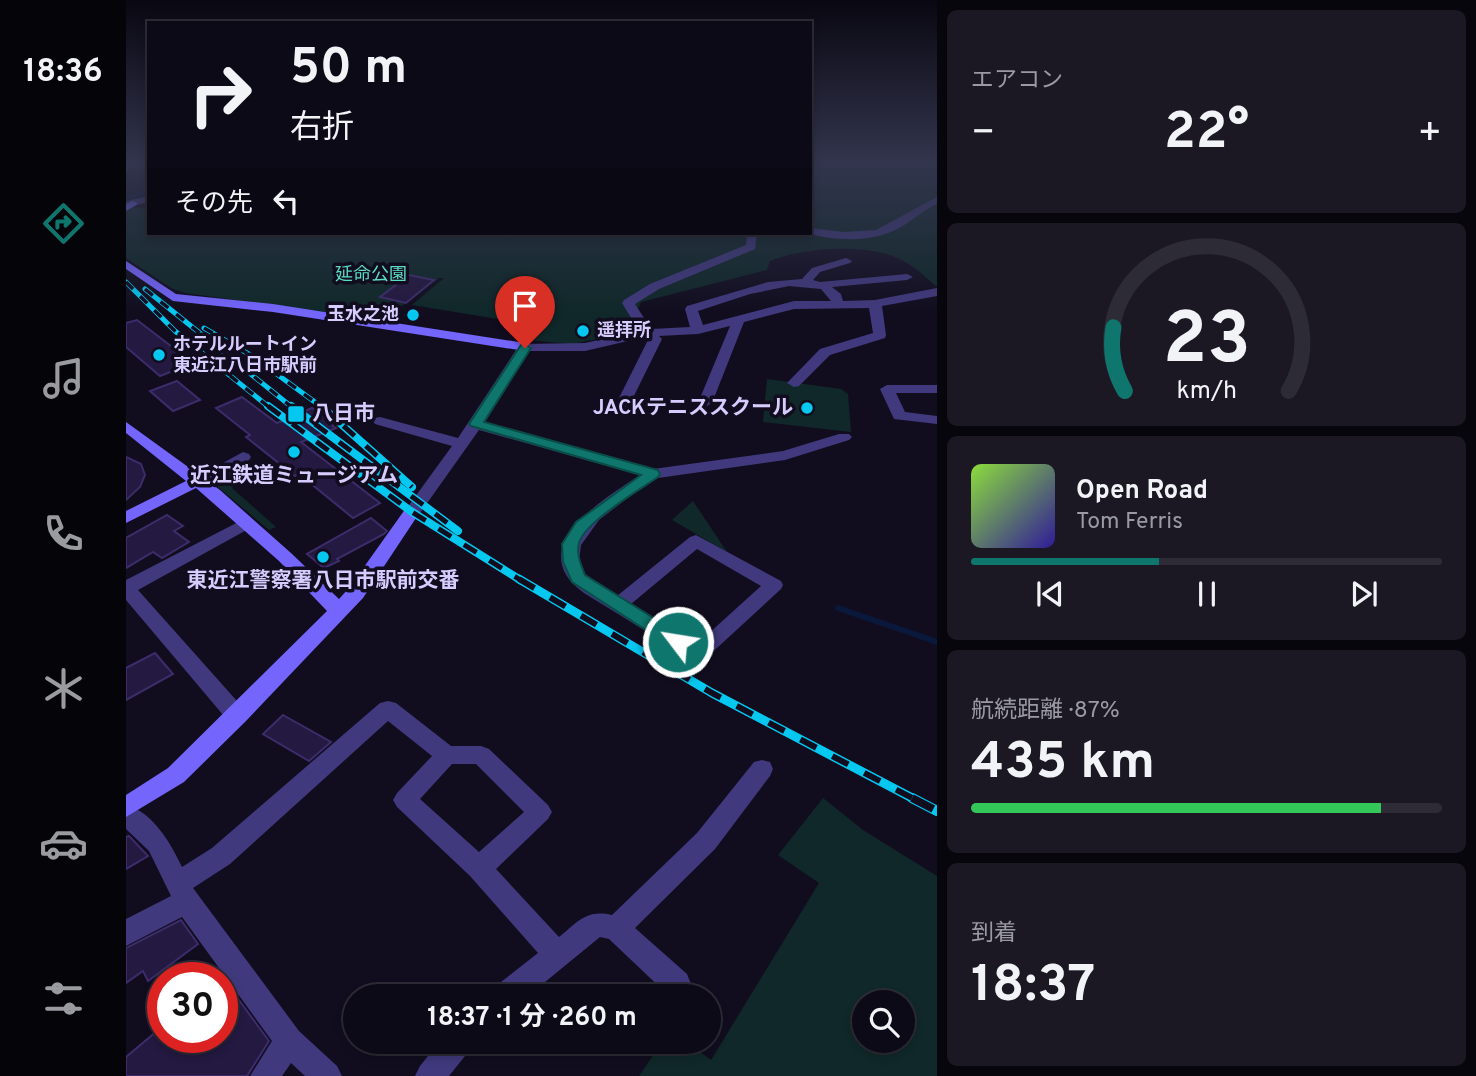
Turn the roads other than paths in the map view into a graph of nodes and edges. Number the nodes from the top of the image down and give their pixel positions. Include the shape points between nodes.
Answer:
1 (915, 212) edge
2 (812, 231) edge
3 (752, 235) edge
4 (846, 261) dead end
5 (126, 264) edge
6 (907, 277) dead end
7 (807, 280) junction
8 (824, 284) junction
9 (937, 292) edge
10 (837, 304) junction
11 (874, 304) junction
12 (738, 321) junction
13 (698, 330) junction
14 (647, 333) junction
15 (525, 348) junction
16 (794, 383) dead end
17 (937, 389) edge
18 (705, 403) dead end
19 (622, 407) dead end
20 (937, 420) edge
21 (380, 421) dead end
22 (476, 424) junction
23 (126, 426) edge
24 (844, 437) dead end
25 (461, 444) junction
26 (243, 457) dead end
27 (653, 474) junction
28 (196, 482) junction
29 (126, 518) edge
30 (246, 523) junction
31 (126, 588) edge
32 (618, 605) junction
33 (339, 611) junction
34 (237, 716) junction
35 (446, 755) junction
36 (762, 769) dead end
37 (126, 807) edge
38 (126, 814) edge
39 (478, 868) junction
40 (182, 893) junction
41 (616, 928) junction
42 (126, 933) edge
43 (557, 955) junction
44 (521, 984) edge
45 (676, 984) edge
46 (289, 1041) junction
47 (449, 1054) edge
48 (265, 1076) edge
49 (327, 1076) edge
50 (430, 1076) edge

1 - 2 street via 898,225 872,234
3 - 14 street via 751,247 649,289 628,303
4 - 7 street via 816,270
5 - 15 street via 173,297
6 - 8 street
7 - 8 street
7 - 13 street via 691,309
8 - 10 street via 837,297
9 - 11 street
10 - 11 street
10 - 12 street via 794,304
11 - 16 street via 880,335 825,352
12 - 13 street
12 - 18 street
13 - 14 street
14 - 15 street via 585,347
14 - 19 street via 655,339
15 - 22 street
17 - 20 street via 887,389 898,416
21 - 25 street
22 - 25 street
22 - 27 street
23 - 28 street
24 - 27 street via 785,455
25 - 33 street
26 - 28 street
27 - 32 street via 581,525 570,544 578,578
28 - 29 street
28 - 30 street
30 - 31 street
30 - 33 street
31 - 34 street
32 - 32 street via 698,654 774,585 696,541
33 - 34 street
34 - 37 street via 176,775
35 - 39 street via 405,800
35 - 39 street via 481,755 540,812
35 - 40 street via 388,709
36 - 41 street via 706,841
38 - 40 street via 158,843
39 - 43 street
40 - 42 street
40 - 46 street
41 - 43 street via 596,924
41 - 45 street
43 - 44 street
46 - 48 street
46 - 49 street
47 - 50 street

